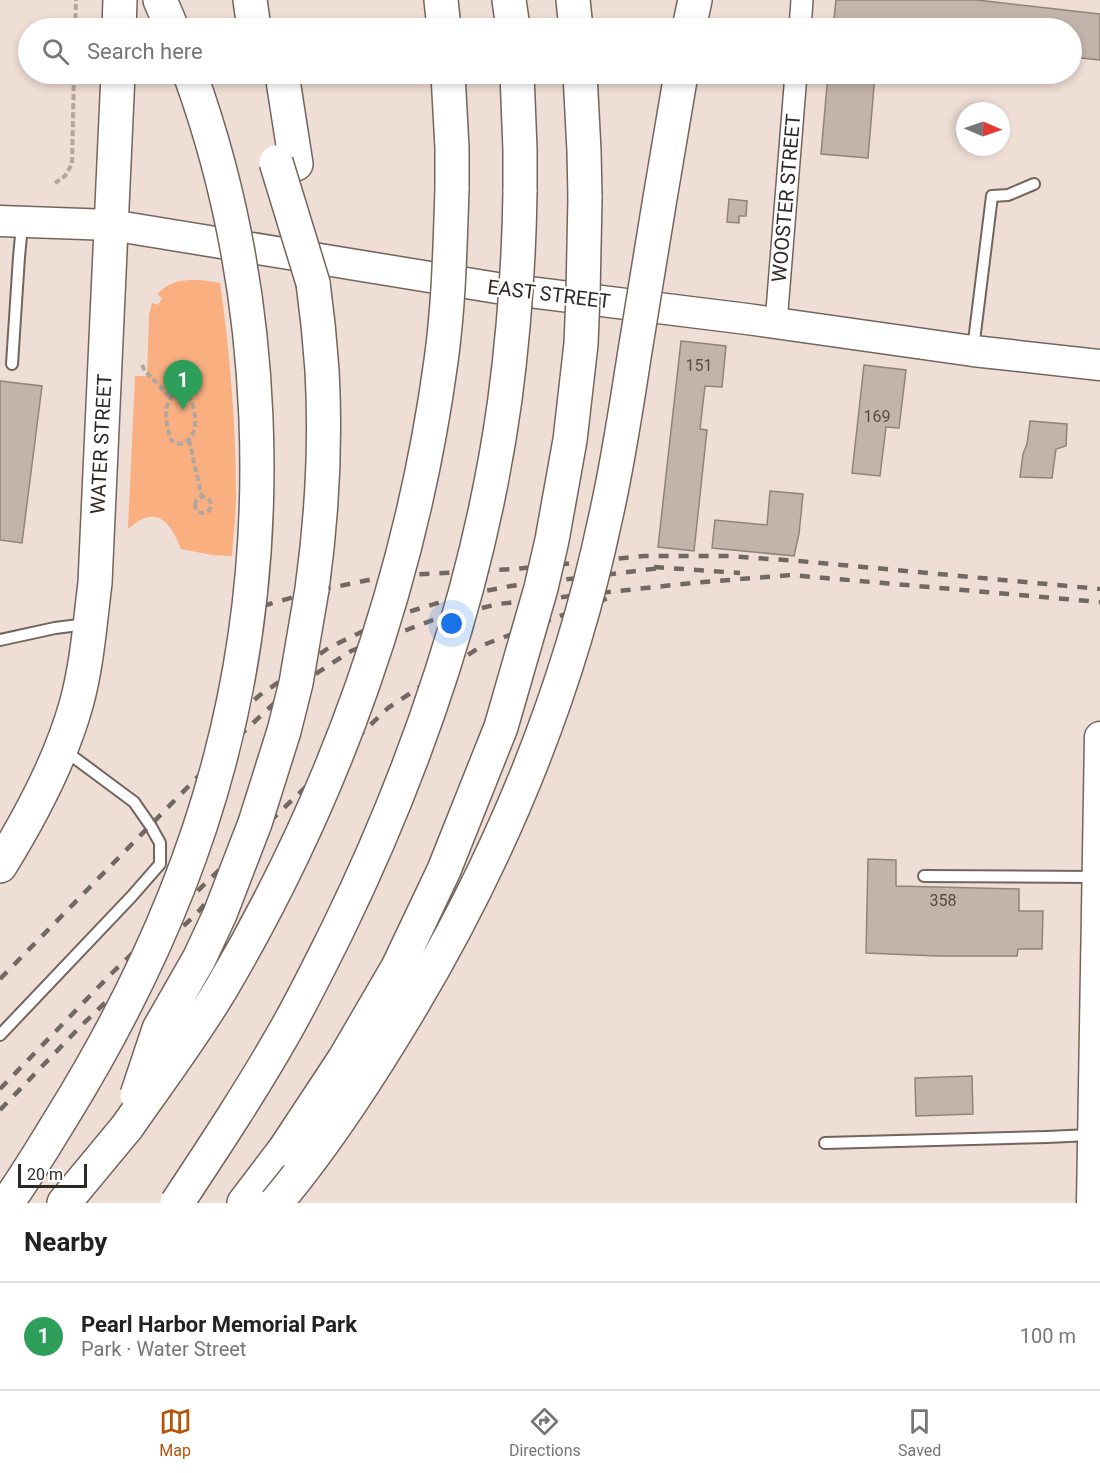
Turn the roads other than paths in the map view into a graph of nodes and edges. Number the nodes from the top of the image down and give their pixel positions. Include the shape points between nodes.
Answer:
1 (120, 0) edge
2 (160, 0) edge
3 (250, 0) edge
4 (272, 0) edge
5 (441, 0) edge
6 (510, 0) edge
7 (573, 0) edge
8 (695, 0) edge
9 (802, 0) edge
10 (119, 18) edge
11 (168, 18) edge
12 (253, 18) edge
13 (274, 18) edge
14 (443, 18) edge
15 (512, 18) edge
16 (575, 18) edge
17 (691, 18) edge
18 (801, 18) edge
19 (118, 84) edge
20 (193, 84) edge
21 (265, 84) edge
22 (282, 84) edge
23 (449, 84) edge
24 (517, 84) edge
25 (581, 84) edge
26 (679, 84) edge
27 (795, 84) edge
28 (286, 163) junction
29 (1034, 184) dead end
30 (11, 221) edge
31 (111, 225) junction
32 (776, 323) junction
33 (973, 351) junction
34 (12, 364) dead end
35 (1100, 365) edge
36 (90, 623) junction
37 (0, 640) edge
38 (1100, 737) edge
39 (62, 748) junction
40 (0, 866) edge
41 (924, 876) dead end
42 (1098, 877) junction
43 (0, 1035) edge
44 (127, 1127) junction
45 (1094, 1135) junction
46 (825, 1143) dead end
47 (7, 1203) edge
48 (64, 1203) edge
49 (177, 1203) edge
50 (244, 1203) edge
51 (276, 1203) edge
52 (1092, 1203) edge

1 - 10 main road
2 - 11 main road
3 - 12 main road
4 - 13 main road
5 - 14 main road
6 - 15 main road
7 - 16 main road
8 - 17 main road
9 - 18 street
19 - 31 main road, WATER STREET
20 - 47 main road, bridge via 211,136 236,240 256,402 256,520 244,641 220,762 176,891 134,990 110,1035
21 - 28 main road
22 - 28 main road
23 - 44 main road, bridge via 452,189 442,359 412,523 390,605 334,764 261,916 220,990
24 - 49 main road, bridge via 519,234 505,400 472,567 450,644 423,726 361,882 285,1032
25 - 50 main road, bridge via 585,247 570,440 541,588 501,727 422,919 398,967 320,1099
26 - 51 main road, bridge via 605,521 560,685 499,840 424,988 332,1130
27 - 32 street, WOOSTER STREET
28 - 44 main road, bridge via 313,283 322,370 322,501 312,589 296,682 239,868 199,959 159,1029
29 - 33 lane via 1008,195 992,196
30 - 31 main road, EAST STREET
30 - 34 lane via 18,257
31 - 32 main road, EAST STREET via 442,280
31 - 36 main road, WATER STREET
32 - 33 main road, EAST STREET
33 - 35 main road, EAST STREET
36 - 37 lane
36 - 39 main road, WATER STREET via 76,703
38 - 42 main road
39 - 40 main road, WATER STREET
39 - 43 lane via 134,802 160,843 159,864
41 - 42 lane
42 - 45 main road
44 - 48 main road
45 - 46 lane
45 - 52 main road

